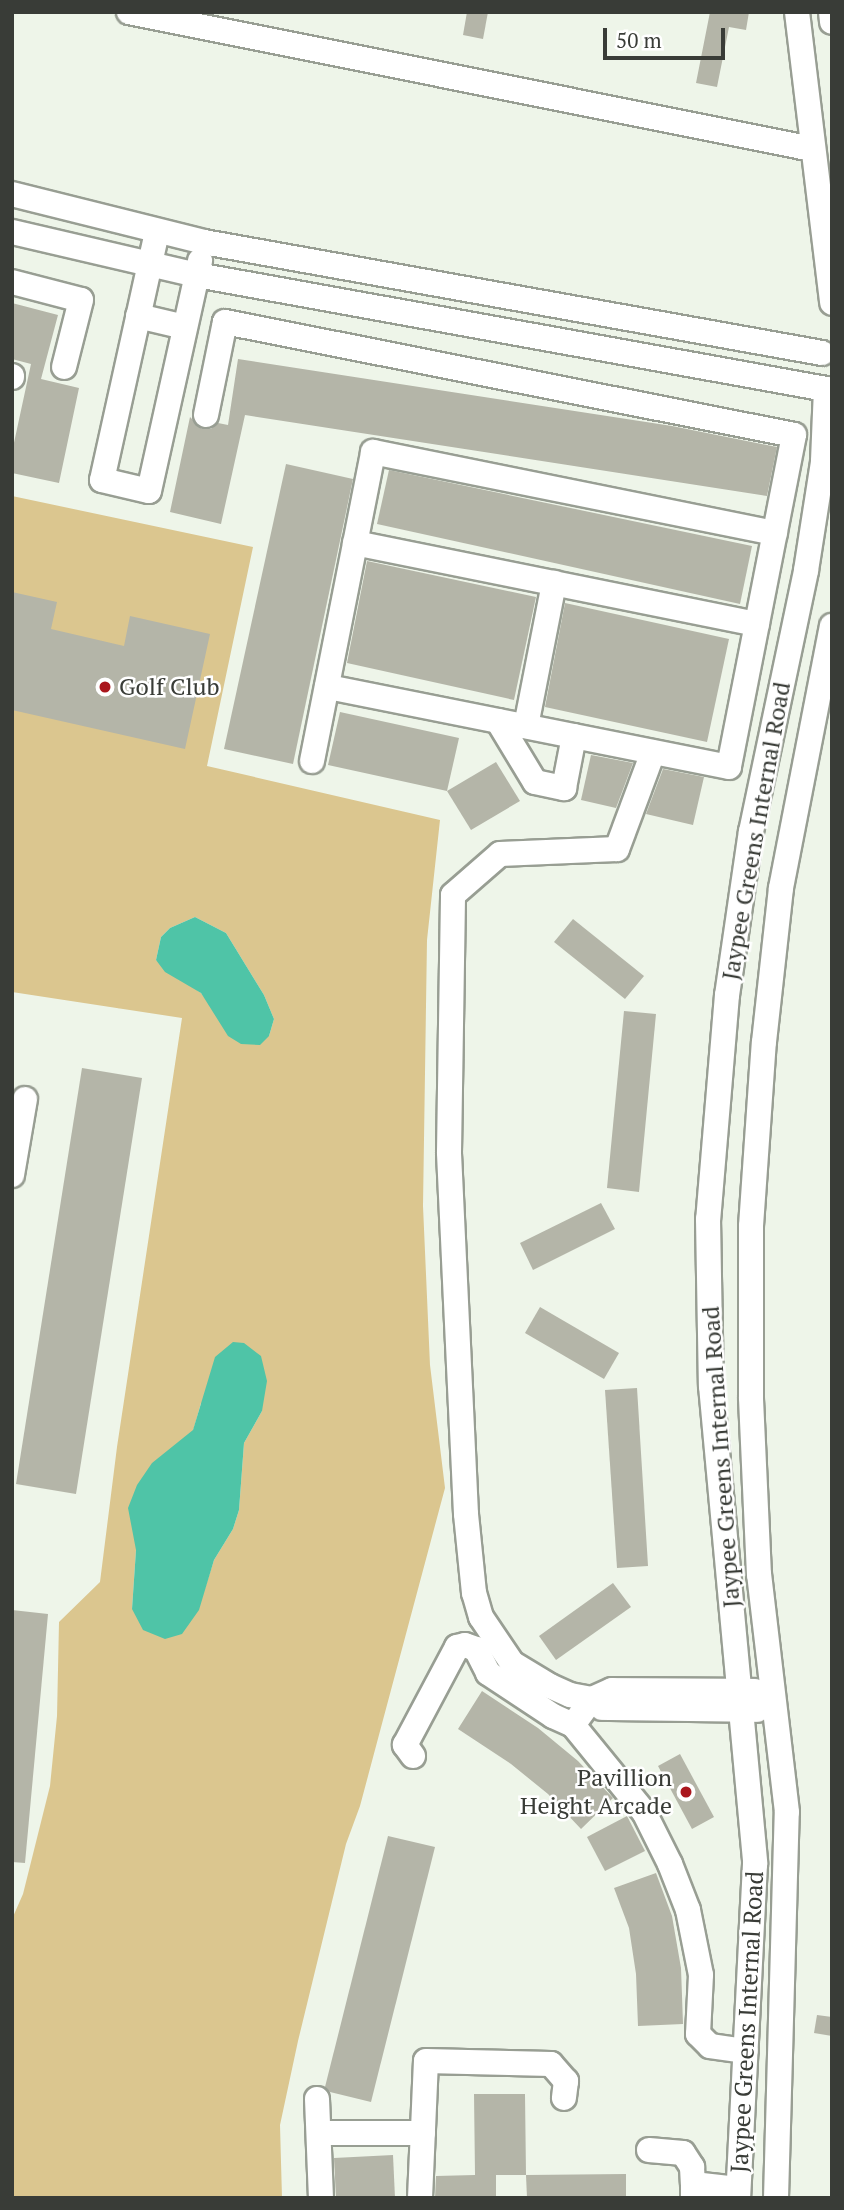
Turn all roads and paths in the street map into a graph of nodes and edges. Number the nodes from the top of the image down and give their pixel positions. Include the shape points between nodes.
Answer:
1 (129, 12) edge
2 (797, 12) edge
3 (831, 12) edge
4 (832, 22) edge
5 (812, 149) junction
6 (12, 194) edge
7 (12, 232) edge
8 (157, 232) junction
9 (204, 242) junction
10 (150, 266) junction
11 (197, 275) junction
12 (12, 282) edge
13 (832, 303) edge
14 (138, 316) junction
15 (185, 327) junction
16 (827, 349) edge
17 (64, 367) dead end
18 (829, 391) edge
19 (206, 415) dead end
20 (775, 533) junction
21 (355, 543) junction
22 (554, 583) junction
23 (757, 624) junction
24 (832, 626) edge
25 (327, 687) junction
26 (498, 721) junction
27 (526, 726) junction
28 (575, 736) junction
29 (653, 752) junction
30 (312, 761) dead end
31 (25, 1099) dead end
32 (12, 1175) edge
33 (593, 1699) junction
34 (741, 1700) junction
35 (774, 1701) junction
36 (575, 1727) junction
37 (413, 1756) dead end
38 (746, 2051) junction
39 (564, 2098) dead end
40 (317, 2099) dead end
41 (318, 2133) junction
42 (423, 2133) junction
43 (649, 2150) dead end
44 (693, 2191) edge
45 (738, 2193) edge
46 (321, 2198) edge
47 (420, 2198) edge
48 (776, 2198) edge

1 - 5 street
2 - 5 street
3 - 4 street
5 - 13 street
6 - 8 street
7 - 10 street
8 - 9 street
8 - 10 street
9 - 11 street
9 - 16 street
10 - 11 street
10 - 14 street
11 - 15 street
11 - 18 street
12 - 17 street via 81,300
14 - 15 street
14 - 15 street via 102,481 149,491
16 - 18 street, Jaypee Greens Internal Road via 818,372
18 - 34 street, Jaypee Greens Internal Road via 824,462 806,571 751,831 729,981 708,1219 711,1385
19 - 20 street via 225,322 794,435
20 - 21 street via 373,452
20 - 23 street
21 - 22 street
21 - 25 street
22 - 23 street
22 - 27 street
23 - 29 street via 729,767
24 - 35 street, Jaypee Greens Internal Road via 781,888 751,1226 751,1397 758,1547
25 - 26 street
25 - 30 street
26 - 27 street
26 - 28 street via 535,782 564,788
27 - 28 street
28 - 29 street
29 - 33 street via 617,849 500,854 453,895 449,1178 474,1593 481,1617 512,1663 569,1695
31 - 32 street
33 - 34 street via 612,1690
33 - 36 street
34 - 35 street
34 - 36 street via 612,1705
34 - 38 street, Jaypee Greens Internal Road via 755,1864
35 - 48 street, Jaypee Greens Internal Road via 788,1812
36 - 37 street via 488,1673 476,1649 465,1645 457,1647 405,1745
36 - 38 street via 644,1812 670,1864 688,1910 701,1975 698,2034 710,2046
38 - 45 street, Jaypee Greens Internal Road
39 - 42 street via 566,2081 551,2064 426,2061
40 - 41 street
41 - 42 street
41 - 46 street
42 - 47 street
43 - 44 street via 683,2153 692,2167
44 - 45 street

